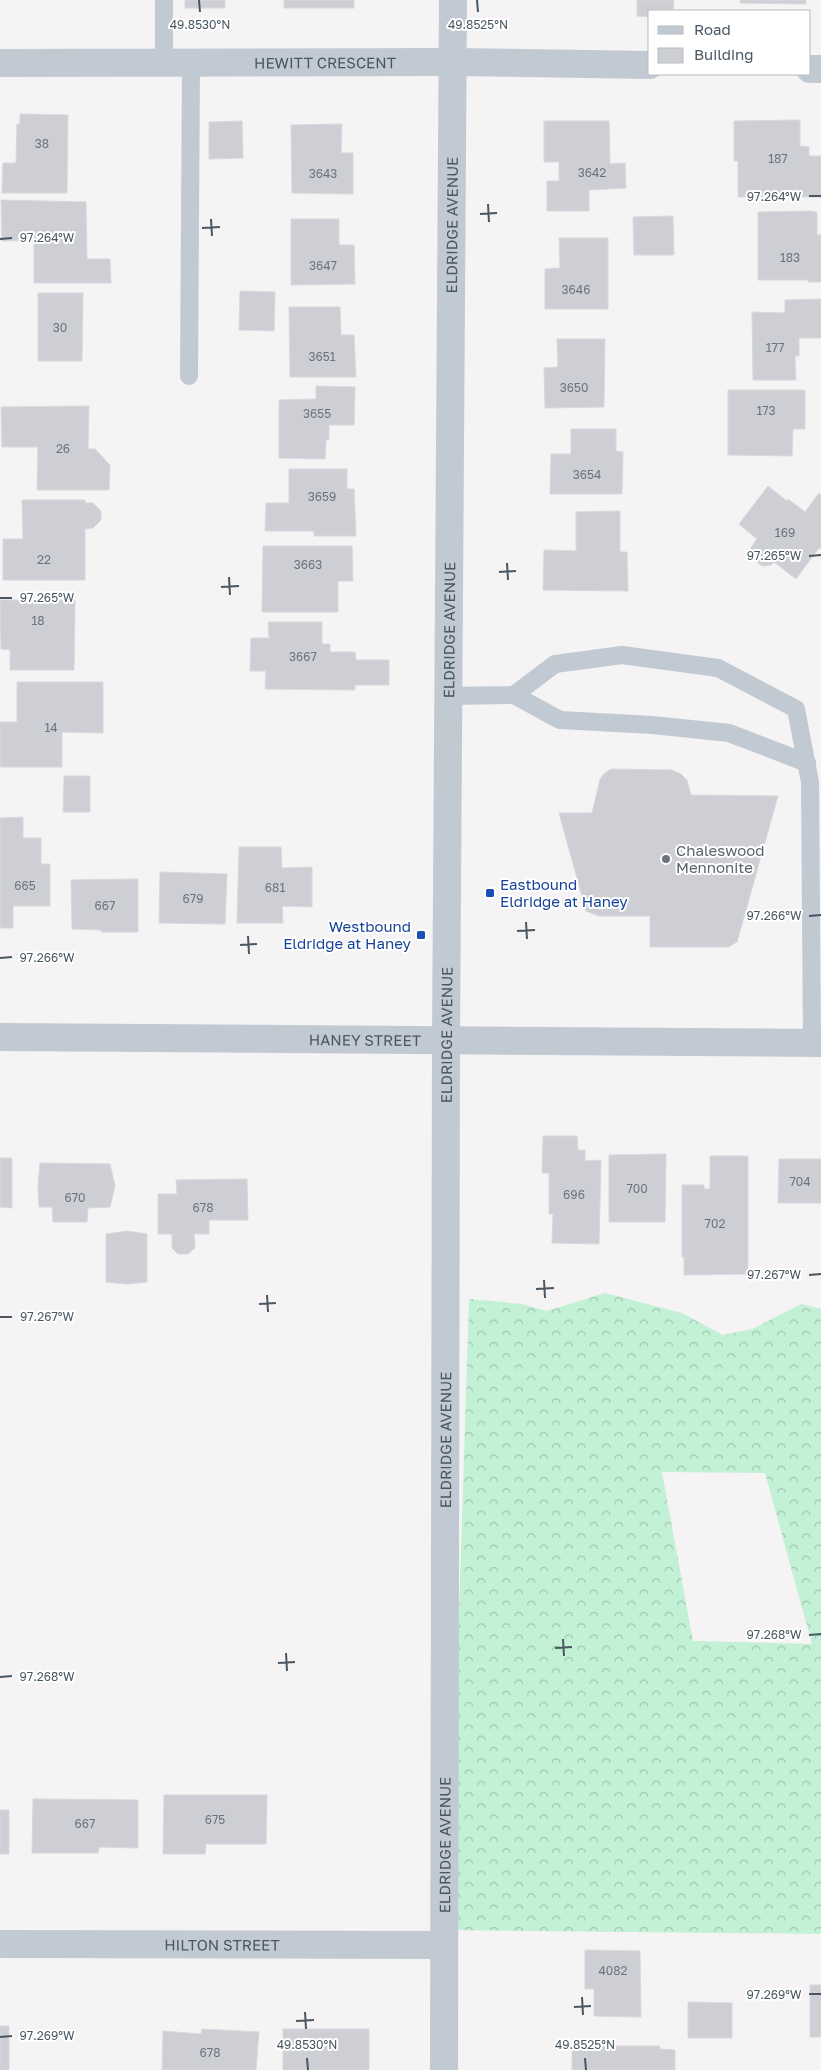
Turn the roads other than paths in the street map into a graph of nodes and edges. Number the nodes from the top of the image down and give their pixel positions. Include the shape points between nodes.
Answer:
1 (164, 0) edge
2 (453, 0) edge
3 (191, 62) junction
4 (453, 62) junction
5 (0, 63) edge
6 (164, 63) junction
7 (648, 66) edge
8 (189, 376) dead end
9 (514, 695) junction
10 (448, 696) junction
11 (806, 764) junction
12 (0, 1037) edge
13 (446, 1041) junction
14 (817, 1043) edge
15 (0, 1944) edge
16 (444, 1945) junction
17 (444, 2070) edge

1 - 6 lane
2 - 4 street, ELDRIDGE AVENUE
3 - 4 street, HEWITT CRESCENT
3 - 6 street, HEWITT CRESCENT
3 - 8 lane
4 - 7 street, HEWITT CRESCENT
4 - 10 street, ELDRIDGE AVENUE
5 - 6 street, HEWITT CRESCENT
9 - 10 lane
9 - 11 lane via 560,720 729,733
9 - 11 lane via 555,664 622,654 718,668 796,709
10 - 13 street, ELDRIDGE AVENUE
11 - 14 lane via 810,782
12 - 13 street, HANEY STREET
13 - 14 street, HANEY STREET
13 - 16 street, ELDRIDGE AVENUE
15 - 16 street, HILTON STREET
16 - 17 street, ELDRIDGE AVENUE

